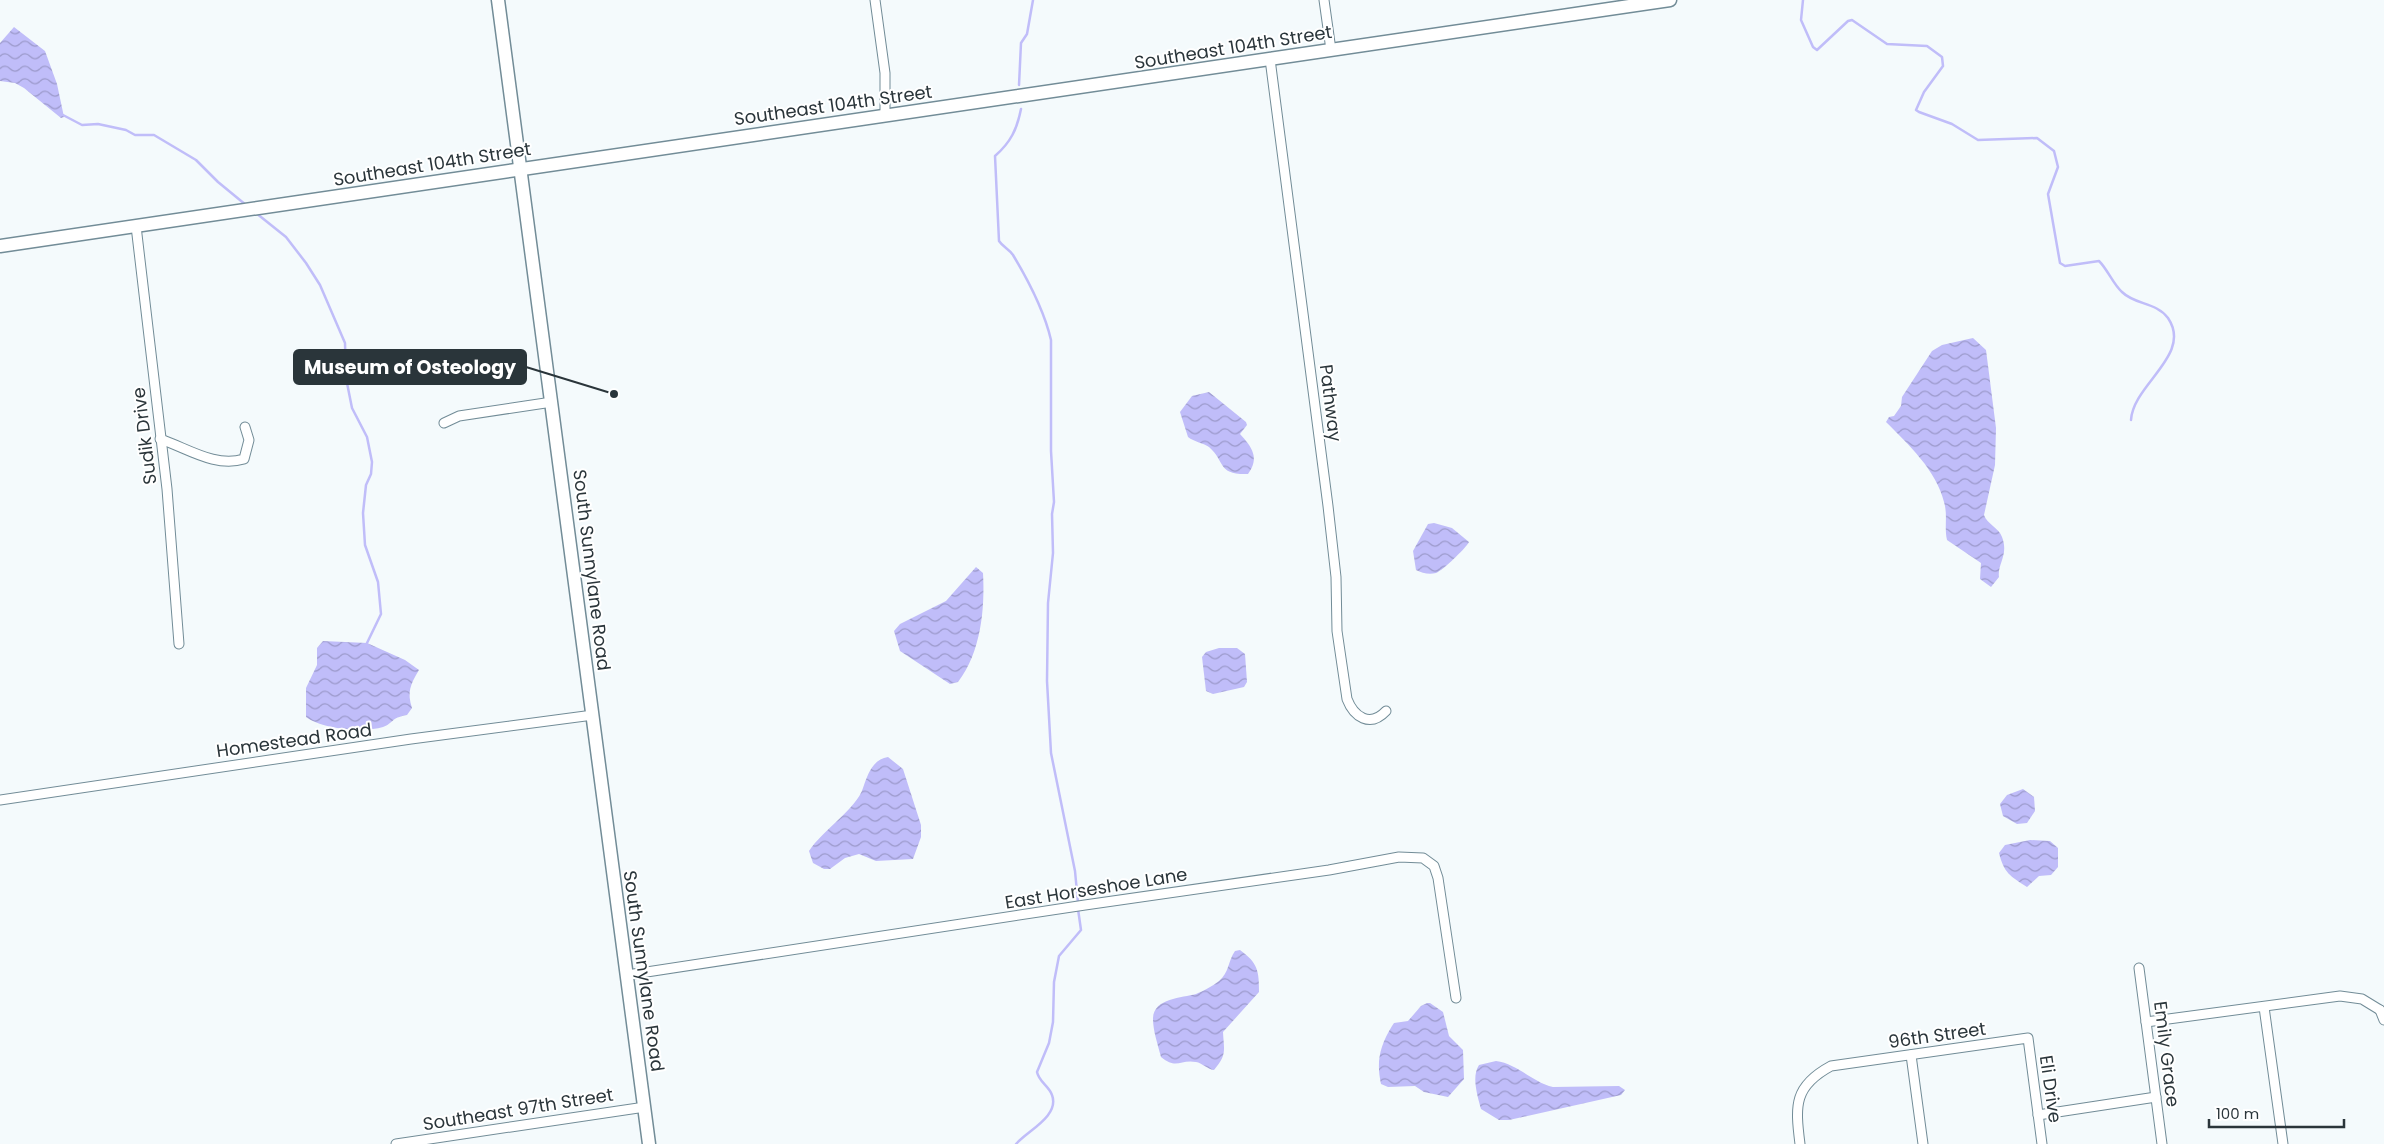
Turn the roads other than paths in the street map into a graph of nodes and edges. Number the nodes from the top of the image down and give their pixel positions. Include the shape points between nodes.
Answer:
1 (498, 0) edge
2 (875, 0) edge
3 (1324, 0) edge
4 (1670, 0) edge
5 (1331, 50) junction
6 (1270, 59) junction
7 (884, 115) junction
8 (521, 168) junction
9 (136, 226) junction
10 (0, 246) edge
11 (552, 402) junction
12 (444, 423) dead end
13 (245, 428) dead end
14 (160, 439) junction
15 (179, 644) dead end
16 (1386, 711) dead end
17 (593, 715) junction
18 (0, 800) edge
19 (2139, 968) dead end
20 (627, 975) junction
21 (1456, 998) dead end
22 (2264, 1007) junction
23 (2382, 1007) edge
24 (2384, 1020) edge
25 (2146, 1022) junction
26 (2028, 1038) joint
27 (1911, 1055) junction
28 (2156, 1097) junction
29 (645, 1107) junction
30 (2038, 1115) junction
31 (396, 1144) edge
32 (649, 1144) edge
33 (1800, 1144) edge
34 (1923, 1144) edge
35 (2042, 1144) edge
36 (2162, 1144) edge
37 (2283, 1144) edge

1 - 8 street, South Sunnylane Road
2 - 7 street via 885,73
3 - 5 street
4 - 5 street, Southeast 104th Street
5 - 6 street, Southeast 104th Street
6 - 7 street, Southeast 104th Street
6 - 16 street, Pathway via 1328,506 1336,577 1337,631 1347,699 1350,708 1360,718 1372,720
7 - 8 street, Southeast 104th Street
8 - 9 street, Southeast 104th Street
8 - 11 street, South Sunnylane Road
9 - 10 street, Southeast 104th Street
9 - 14 street, Sudik Drive
11 - 12 street via 459,416
11 - 17 street, South Sunnylane Road
13 - 14 street via 249,440 244,459 234,462 218,462
14 - 15 street, Sudik Drive
17 - 18 street, Homestead Road
17 - 20 street, South Sunnylane Road
19 - 25 street, Emily Grace
20 - 21 street, East Horseshoe Lane via 1410,856 1423,858 1434,866 1438,878
20 - 29 street, South Sunnylane Road
22 - 23 street via 2348,996
22 - 25 street
22 - 37 street
23 - 24 street
25 - 28 street, Emily Grace
26 - 27 street, 96th Street
26 - 30 street, Eli Drive
27 - 33 street, 96th Street via 1831,1066 1816,1074 1802,1089 1797,1104
27 - 34 street
28 - 30 street
28 - 36 street, Emily Grace
29 - 31 street, Southeast 97th Street
29 - 32 street, South Sunnylane Road
30 - 35 street, Eli Drive

